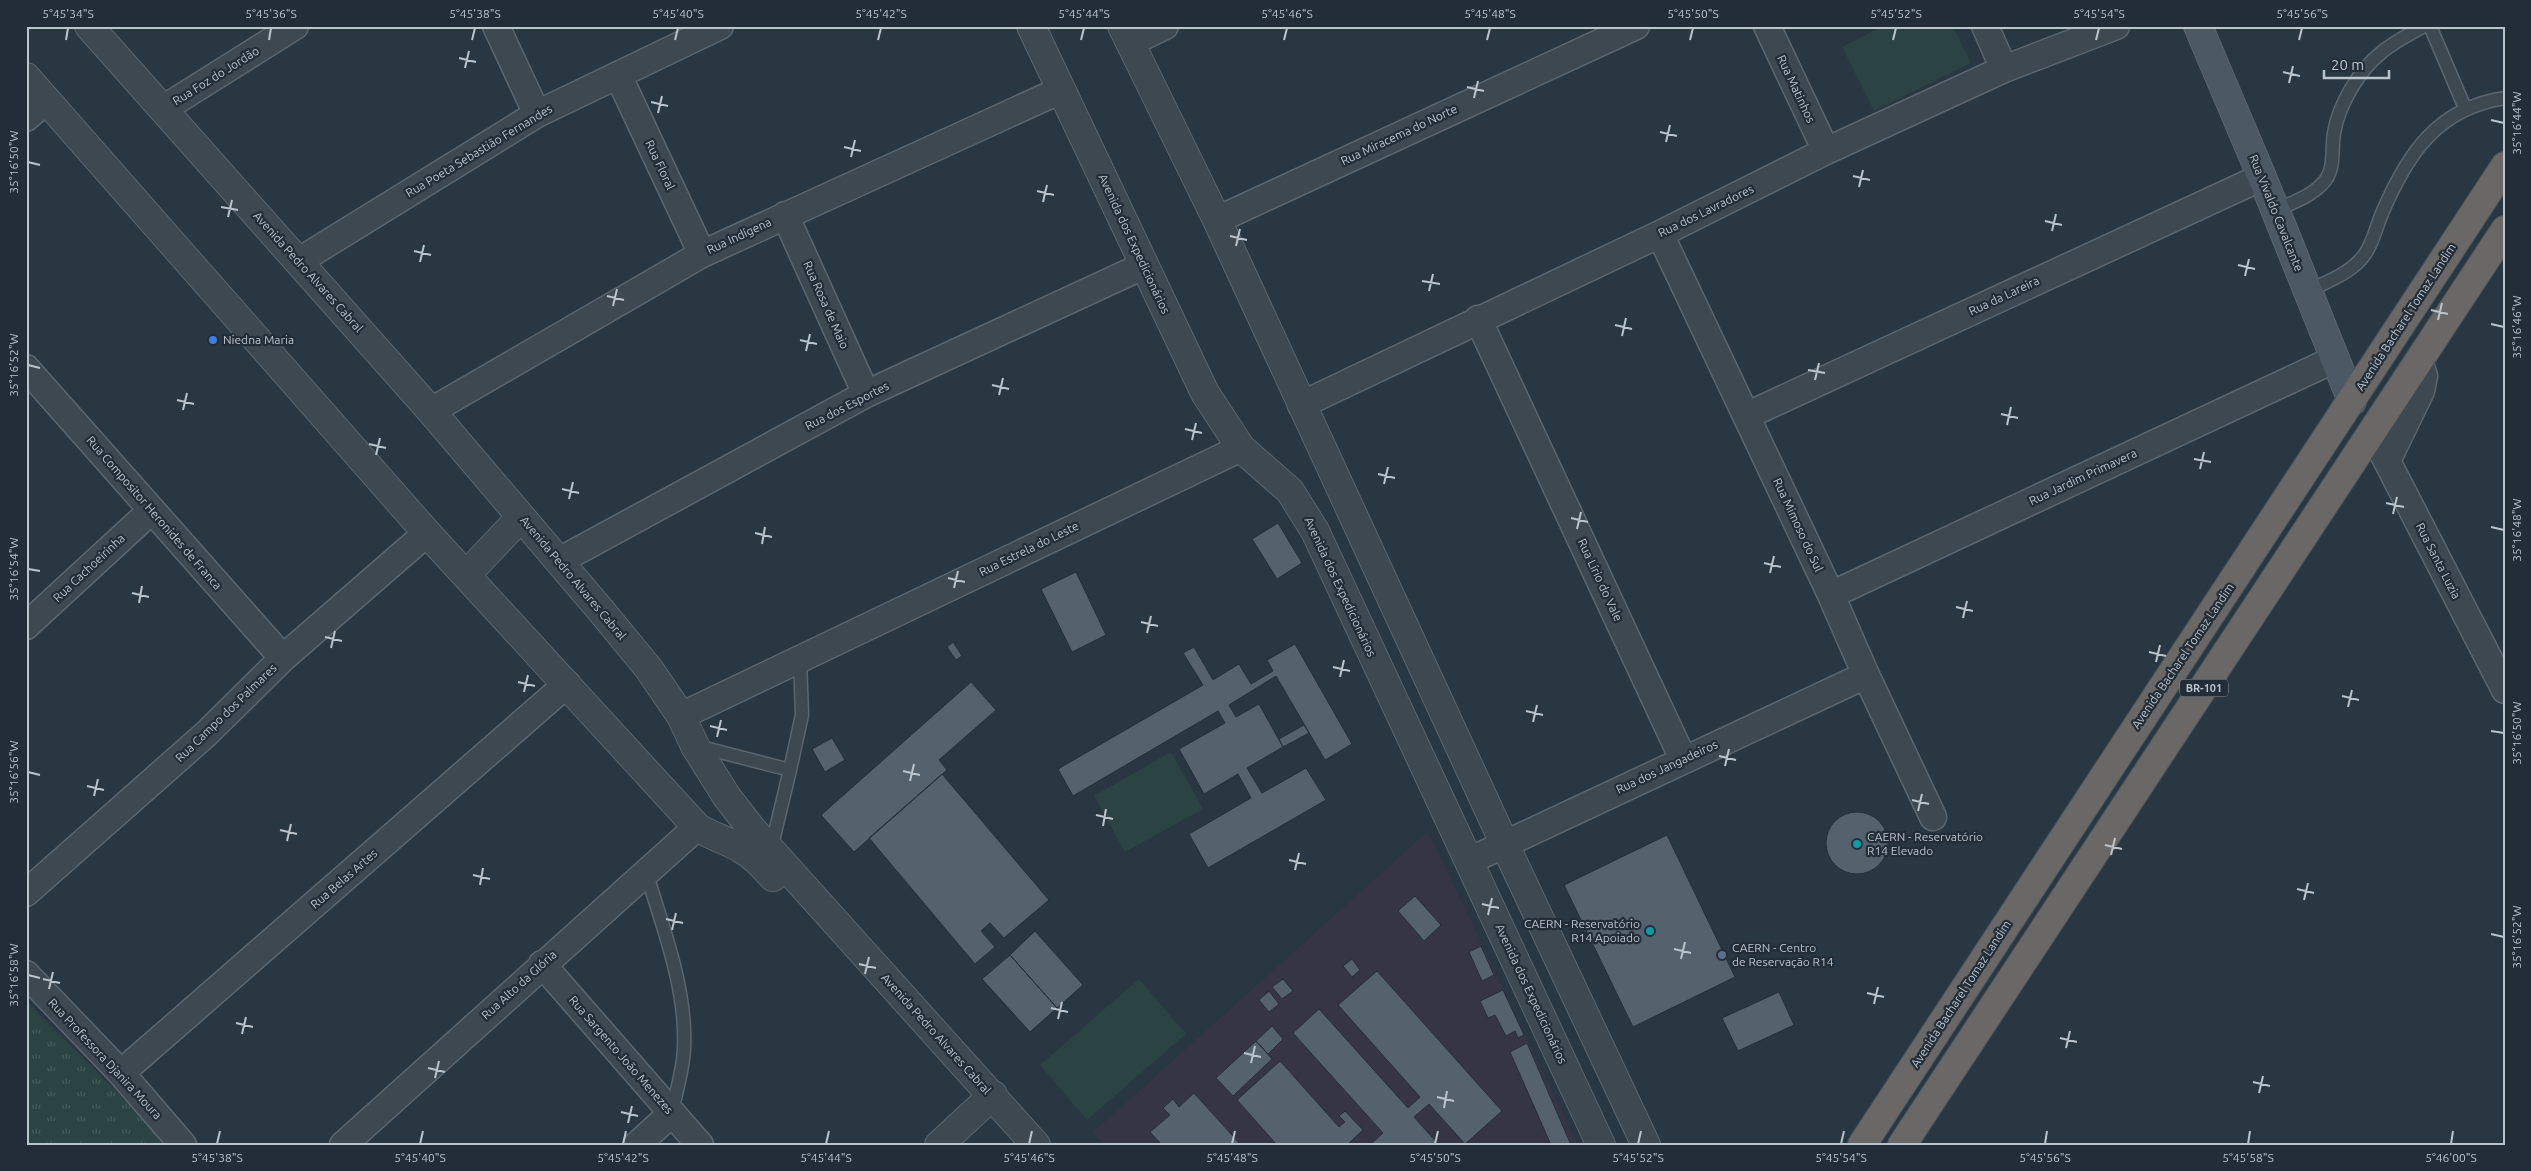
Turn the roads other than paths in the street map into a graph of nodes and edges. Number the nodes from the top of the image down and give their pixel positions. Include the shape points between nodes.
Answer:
1 (88, 26) edge
2 (294, 26) edge
3 (496, 26) edge
4 (720, 26) edge
5 (1031, 26) edge
6 (1165, 26) edge
7 (1636, 26) edge
8 (1766, 26) edge
9 (1985, 26) edge
10 (2116, 26) edge
11 (2198, 26) edge
12 (2424, 26) edge
13 (2430, 26) edge
14 (1126, 35) edge
15 (2004, 69) junction
16 (618, 75) junction
17 (26, 77) edge
18 (1061, 90) junction
19 (2505, 98) edge
20 (47, 100) junction
21 (2465, 108) junction
22 (163, 109) junction
23 (537, 114) junction
24 (26, 118) edge
25 (1826, 151) junction
26 (2505, 166) edge
27 (2262, 177) junction
28 (2276, 210) junction
29 (785, 215) junction
30 (1217, 220) junction
31 (2505, 230) edge
32 (1660, 234) junction
33 (702, 254) junction
34 (299, 261) junction
35 (1143, 266) junction
36 (2308, 291) junction
37 (1478, 319) junction
38 (2335, 360) junction
39 (2419, 360) junction
40 (26, 369) edge
41 (866, 394) junction
42 (2352, 401) junction
43 (1301, 405) junction
44 (431, 411) junction
45 (1746, 416) junction
46 (2372, 432) junction
47 (1241, 448) junction
48 (2387, 462) junction
49 (152, 510) junction
50 (521, 516) junction
51 (427, 533) junction
52 (560, 561) junction
53 (466, 575) junction
54 (1831, 595) junction
55 (26, 626) edge
56 (283, 658) junction
57 (800, 659) junction
58 (1866, 675) junction
59 (567, 684) junction
60 (2505, 690) edge
61 (681, 716) junction
62 (695, 746) junction
63 (1683, 760) junction
64 (790, 770) junction
65 (1933, 817) dead end
66 (696, 827) junction
67 (1505, 845) junction
68 (765, 857) junction
69 (1469, 861) junction
70 (646, 872) junction
71 (26, 893) edge
72 (542, 964) junction
73 (26, 974) edge
74 (122, 1073) junction
75 (986, 1102) junction
76 (1626, 1102) junction
77 (672, 1113) junction
78 (1590, 1119) junction
79 (183, 1145) edge
80 (343, 1145) edge
81 (637, 1145) edge
82 (700, 1145) edge
83 (939, 1145) edge
84 (1013, 1145) edge
85 (1036, 1145) edge
86 (1601, 1145) edge
87 (1646, 1145) edge
88 (1862, 1145) edge
89 (1902, 1145) edge

1 - 22 street, Avenida Pedro Alvares Cabral
2 - 22 street, Rua Foz do Jordão
3 - 23 street
4 - 16 street, Rua Poeta Sebastião Fernandes
5 - 18 street, Avenida dos Expedicionários
6 - 14 street
7 - 30 street, Rua Miracema do Norte
8 - 25 street, Rua Matinhos
9 - 15 street
10 - 15 street, Rua dos Lavradores
11 - 27 main road, Rua Vivaldo Cavalcante
12 - 28 lane via 2382,52 2367,66 2346,99 2338,119 2331,170 2323,183
13 - 21 lane
14 - 30 street
15 - 25 street, Rua dos Lavradores
16 - 23 street, Rua Poeta Sebastião Fernandes
16 - 33 street, Rua Floral
17 - 20 street, Avenida Pedro Alvares Cabral
18 - 29 street, Rua Indígena
18 - 35 street, Avenida dos Expedicionários
19 - 21 lane
20 - 24 street
20 - 51 street, Avenida Pedro Alvares Cabral
21 - 36 lane via 2440,123 2416,149 2398,176 2366,253 2349,270
22 - 34 street, Avenida Pedro Alvares Cabral
23 - 34 street, Rua Poeta Sebastião Fernandes
25 - 32 street, Rua dos Lavradores
26 - 42 highway, Avenida Bacharel Tomaz Landim / BR-101
27 - 28 main road, Rua Vivaldo Cavalcante
27 - 45 street, Rua da Lareira
28 - 36 main road, Rua Vivaldo Cavalcante
29 - 33 street, Rua Indígena
29 - 41 street, Rua Rosa de Maio
30 - 43 street
31 - 39 highway, BR-101
32 - 37 street, Rua dos Lavradores
32 - 45 street, Rua Mimoso do Sul
33 - 44 street, Rua Indígena
34 - 44 street, Avenida Pedro Alvares Cabral
35 - 41 street, Rua dos Esportes
35 - 47 street, Avenida dos Expedicionários via 1205,393
36 - 38 main road, Rua Vivaldo Cavalcante
37 - 43 street, Rua dos Lavradores
37 - 63 street, Rua Lírio do Vale
38 - 42 main road, Rua Vivaldo Cavalcante
38 - 54 street, Rua Jardim Primavera
39 - 46 highway, BR-101
39 - 48 street via 2424,376 2421,391
40 - 49 street, Rua Compositor Heronides de Franca
41 - 52 street, Rua dos Esportes
42 - 88 highway, Avenida Bacharel Tomaz Landim / BR-101
43 - 67 street
44 - 50 street, Avenida Pedro Alvares Cabral
45 - 54 street, Rua Mimoso do Sul
46 - 48 street, Rua Santa Luzia
46 - 89 highway, BR-101
47 - 57 street, Rua Estrela do Leste
47 - 69 street, Avenida dos Expedicionários via 1273,474 1304,510
48 - 60 street, Rua Santa Luzia
49 - 55 street, Rua Cachoeirinha
49 - 56 street, Rua Compositor Heronides de Franca
50 - 52 street, Avenida Pedro Alvares Cabral
50 - 53 street
51 - 53 street, Avenida Pedro Alvares Cabral
51 - 56 street, Rua Campo dos Palmares
52 - 61 street, Avenida Pedro Alvares Cabral via 649,670
53 - 59 street, Avenida Pedro Alvares Cabral
54 - 58 street, Rua Mimoso do Sul
56 - 71 street, Rua Campo dos Palmares via 206,734
57 - 61 street, Rua Estrela do Leste
57 - 64 lane via 802,715
58 - 63 street, Rua dos Jangadeiros
58 - 65 street, Rua Mimoso do Sul
59 - 66 street, Avenida Pedro Alvares Cabral
59 - 74 street, Rua Belas Artes
61 - 62 street, Avenida Pedro Alvares Cabral
62 - 64 lane
62 - 68 street, Avenida Pedro Alvares Cabral
63 - 67 street, Rua dos Jangadeiros
64 - 68 lane
66 - 68 street, Avenida Pedro Alvares Cabral
66 - 70 street, Rua Alto da Glória
67 - 69 street, Rua dos Jangadeiros
67 - 76 street
68 - 75 street, Avenida Pedro Alvares Cabral
69 - 78 street, Avenida dos Expedicionários
70 - 72 street, Rua Alto da Glória
70 - 77 lane via 681,1000 684,1049
72 - 77 street, Rua Sargento João Menezes
72 - 80 street, Rua Alto da Glória
73 - 74 street, Rua Professora Djanira Moura
74 - 79 street, Rua Professora Djanira Moura
75 - 83 street
75 - 84 street, Avenida Pedro Alvares Cabral
75 - 85 street, Avenida Pedro Alvares Cabral
76 - 78 street
76 - 87 street
77 - 81 street
77 - 82 street, Rua Sargento João Menezes
78 - 86 street, Avenida dos Expedicionários

